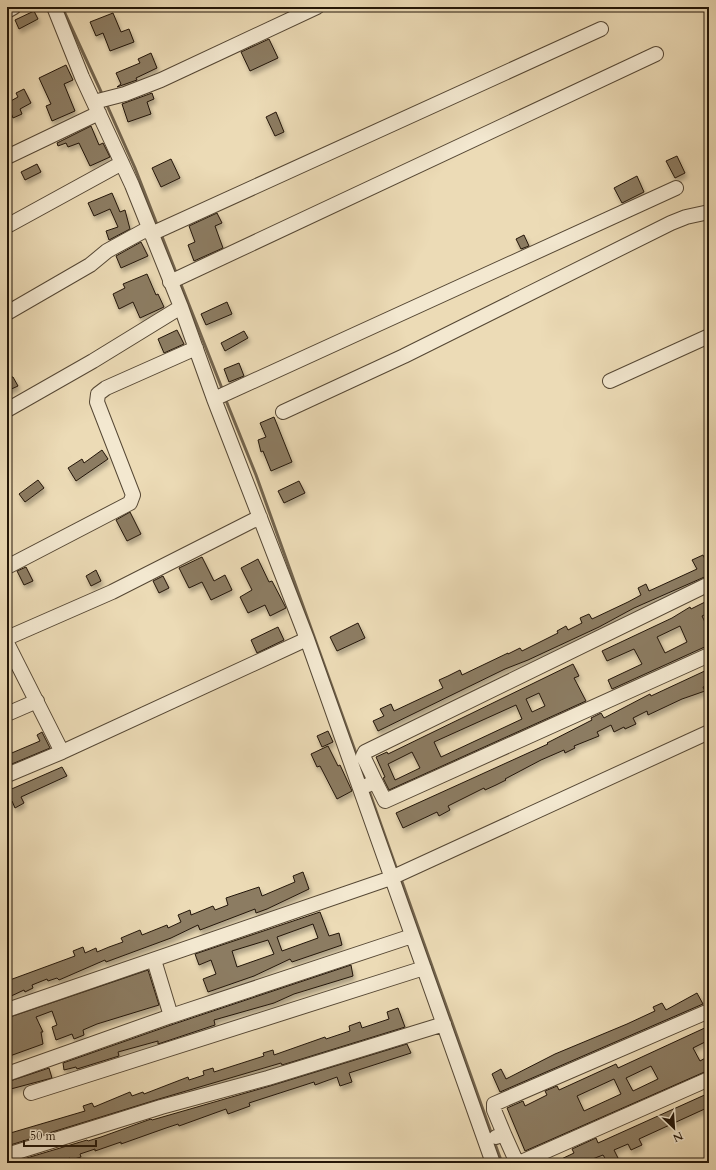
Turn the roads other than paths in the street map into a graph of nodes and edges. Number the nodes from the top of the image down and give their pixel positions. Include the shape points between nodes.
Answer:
1 (14, 7) edge
2 (54, 7) edge
3 (316, 7) edge
4 (7, 11) edge
5 (601, 30) dead end
6 (656, 54) dead end
7 (100, 104) junction
8 (7, 157) edge
9 (122, 163) junction
10 (676, 188) dead end
11 (709, 212) edge
12 (7, 226) edge
13 (154, 231) junction
14 (170, 282) junction
15 (181, 307) junction
16 (7, 313) edge
17 (709, 336) edge
18 (196, 348) junction
19 (610, 381) dead end
20 (220, 397) junction
21 (7, 410) edge
22 (283, 412) dead end
23 (260, 517) junction
24 (7, 567) edge
25 (709, 584) edge
26 (7, 638) edge
27 (306, 639) junction
28 (7, 643) edge
29 (709, 655) edge
30 (37, 701) junction
31 (7, 714) edge
32 (709, 732) edge
33 (62, 752) junction
34 (7, 775) edge
35 (367, 785) junction
36 (391, 878) junction
37 (412, 936) junction
38 (154, 960) junction
39 (424, 968) junction
40 (7, 1010) edge
41 (709, 1011) edge
42 (171, 1016) junction
43 (444, 1024) junction
44 (7, 1074) edge
45 (709, 1079) edge
46 (31, 1093) dead end
47 (495, 1137) junction
48 (7, 1155) edge
49 (493, 1163) edge
50 (518, 1163) edge

1 - 4 street
2 - 7 street
3 - 7 street via 161,80
5 - 13 street
6 - 14 street
7 - 8 street
7 - 9 street
9 - 12 street
9 - 13 street
10 - 20 street
11 - 22 street via 672,223 404,356
13 - 14 street
13 - 16 street via 107,251 90,265
14 - 15 street
15 - 18 street
15 - 21 street
17 - 19 street
18 - 20 street
18 - 24 street via 106,388 98,394 96,402 133,495 130,503
20 - 23 street
23 - 26 street via 112,592
23 - 27 street
25 - 35 street via 365,752 363,756
27 - 33 street
27 - 35 street
28 - 30 street
29 - 35 street via 385,801
30 - 31 street
30 - 33 street
32 - 36 street
33 - 34 street
35 - 36 street
36 - 37 street
36 - 38 street
37 - 39 street
37 - 42 street
38 - 40 street
38 - 42 street
39 - 43 street
39 - 46 street
41 - 47 street via 494,1104
42 - 44 street
43 - 47 street
43 - 48 street
45 - 50 street
47 - 49 street
47 - 50 street

